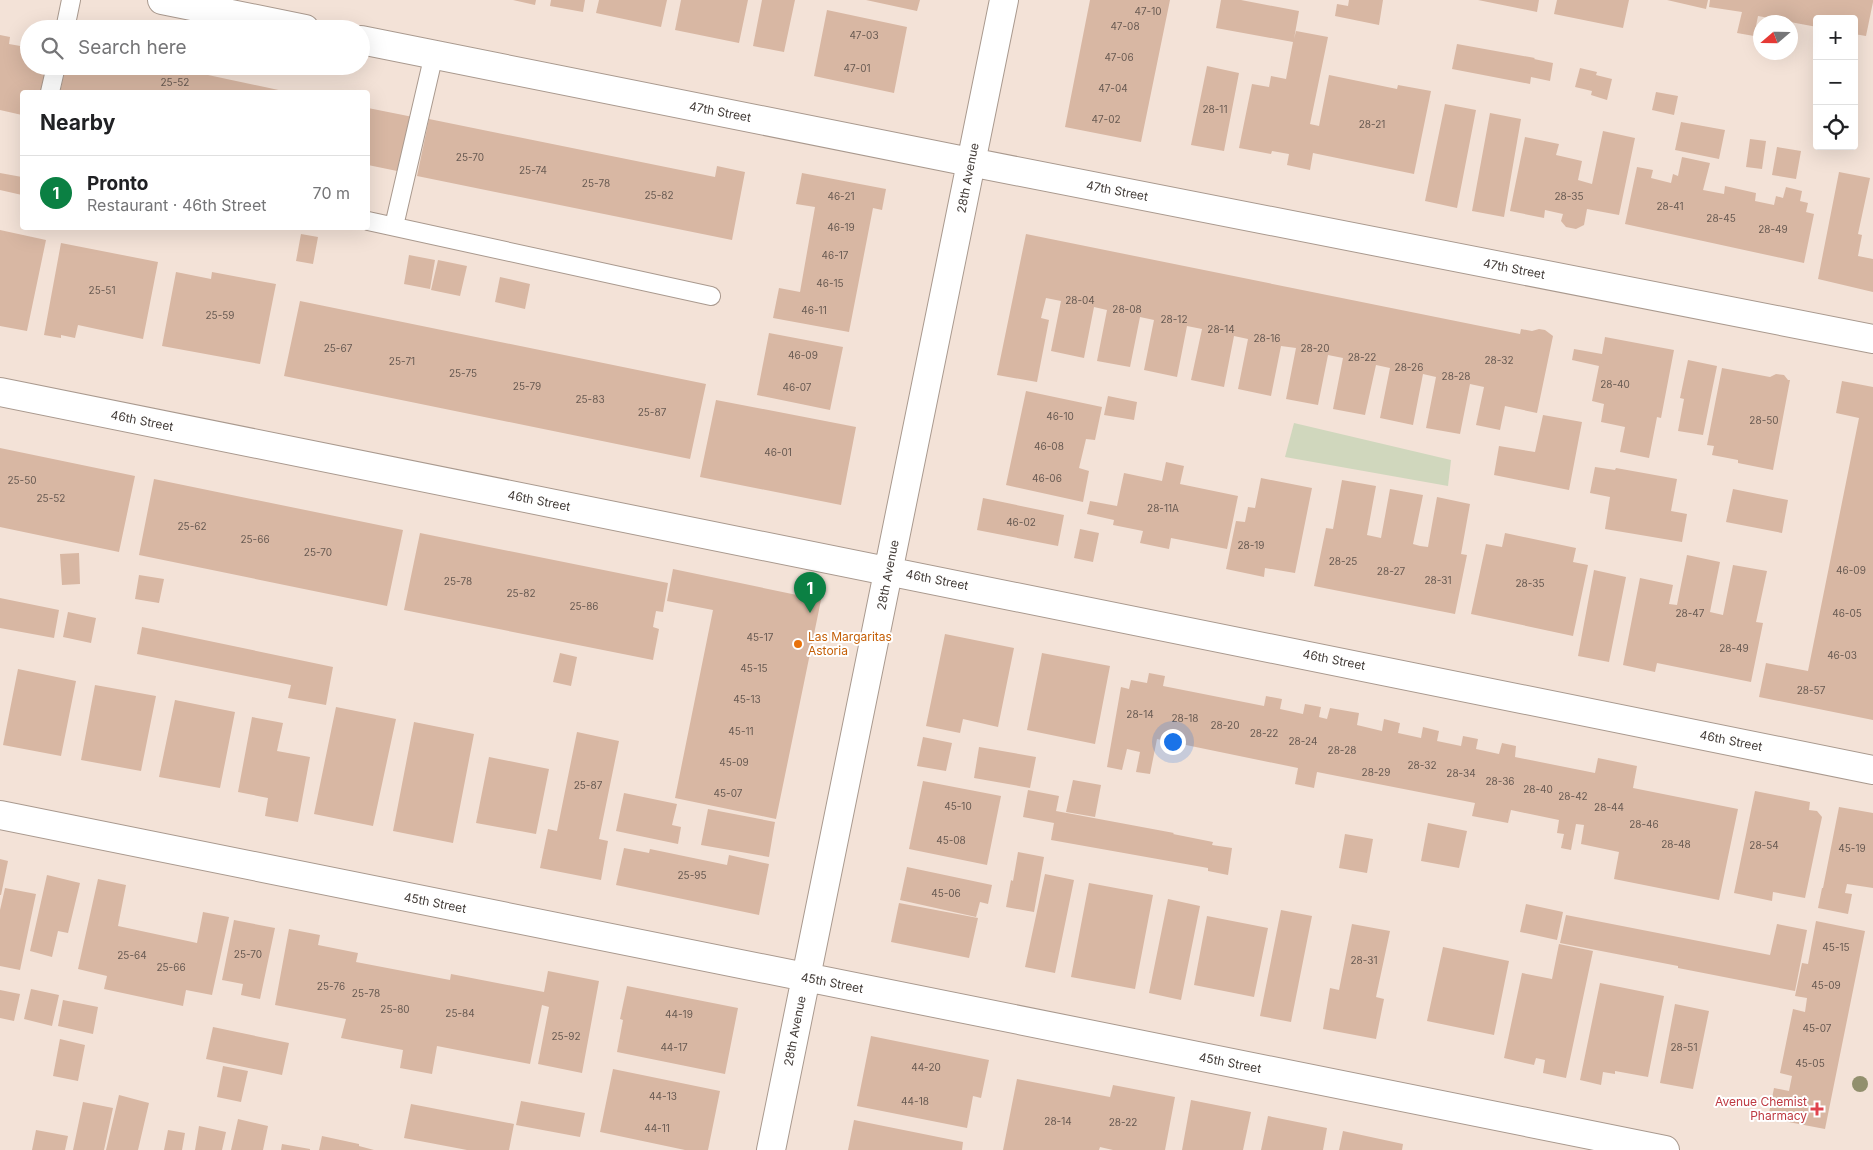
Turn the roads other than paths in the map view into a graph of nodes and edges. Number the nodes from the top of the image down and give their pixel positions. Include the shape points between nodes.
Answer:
1 (71, 0) edge
2 (162, 0) edge
3 (1004, 0) edge
4 (67, 20) edge
5 (261, 20) edge
6 (370, 42) edge
7 (434, 54) junction
8 (54, 75) edge
9 (50, 90) edge
10 (970, 162) junction
11 (370, 221) edge
12 (394, 226) junction
13 (710, 296) dead end
14 (1873, 340) edge
15 (0, 392) edge
16 (889, 571) junction
17 (1873, 770) edge
18 (0, 815) edge
19 (806, 978) junction
20 (771, 1150) edge
21 (1665, 1150) edge

1 - 4 lane
2 - 5 street
3 - 10 street, 28th Avenue
6 - 7 street, 47th Street
7 - 10 street, 47th Street
7 - 12 lane
8 - 9 lane
10 - 14 street, 47th Street
10 - 16 street, 28th Avenue
11 - 12 lane
12 - 13 lane
15 - 16 street, 46th Street
16 - 17 street, 46th Street
16 - 19 street, 28th Avenue
18 - 19 street, 45th Street
19 - 20 street, 28th Avenue
19 - 21 street, 45th Street

